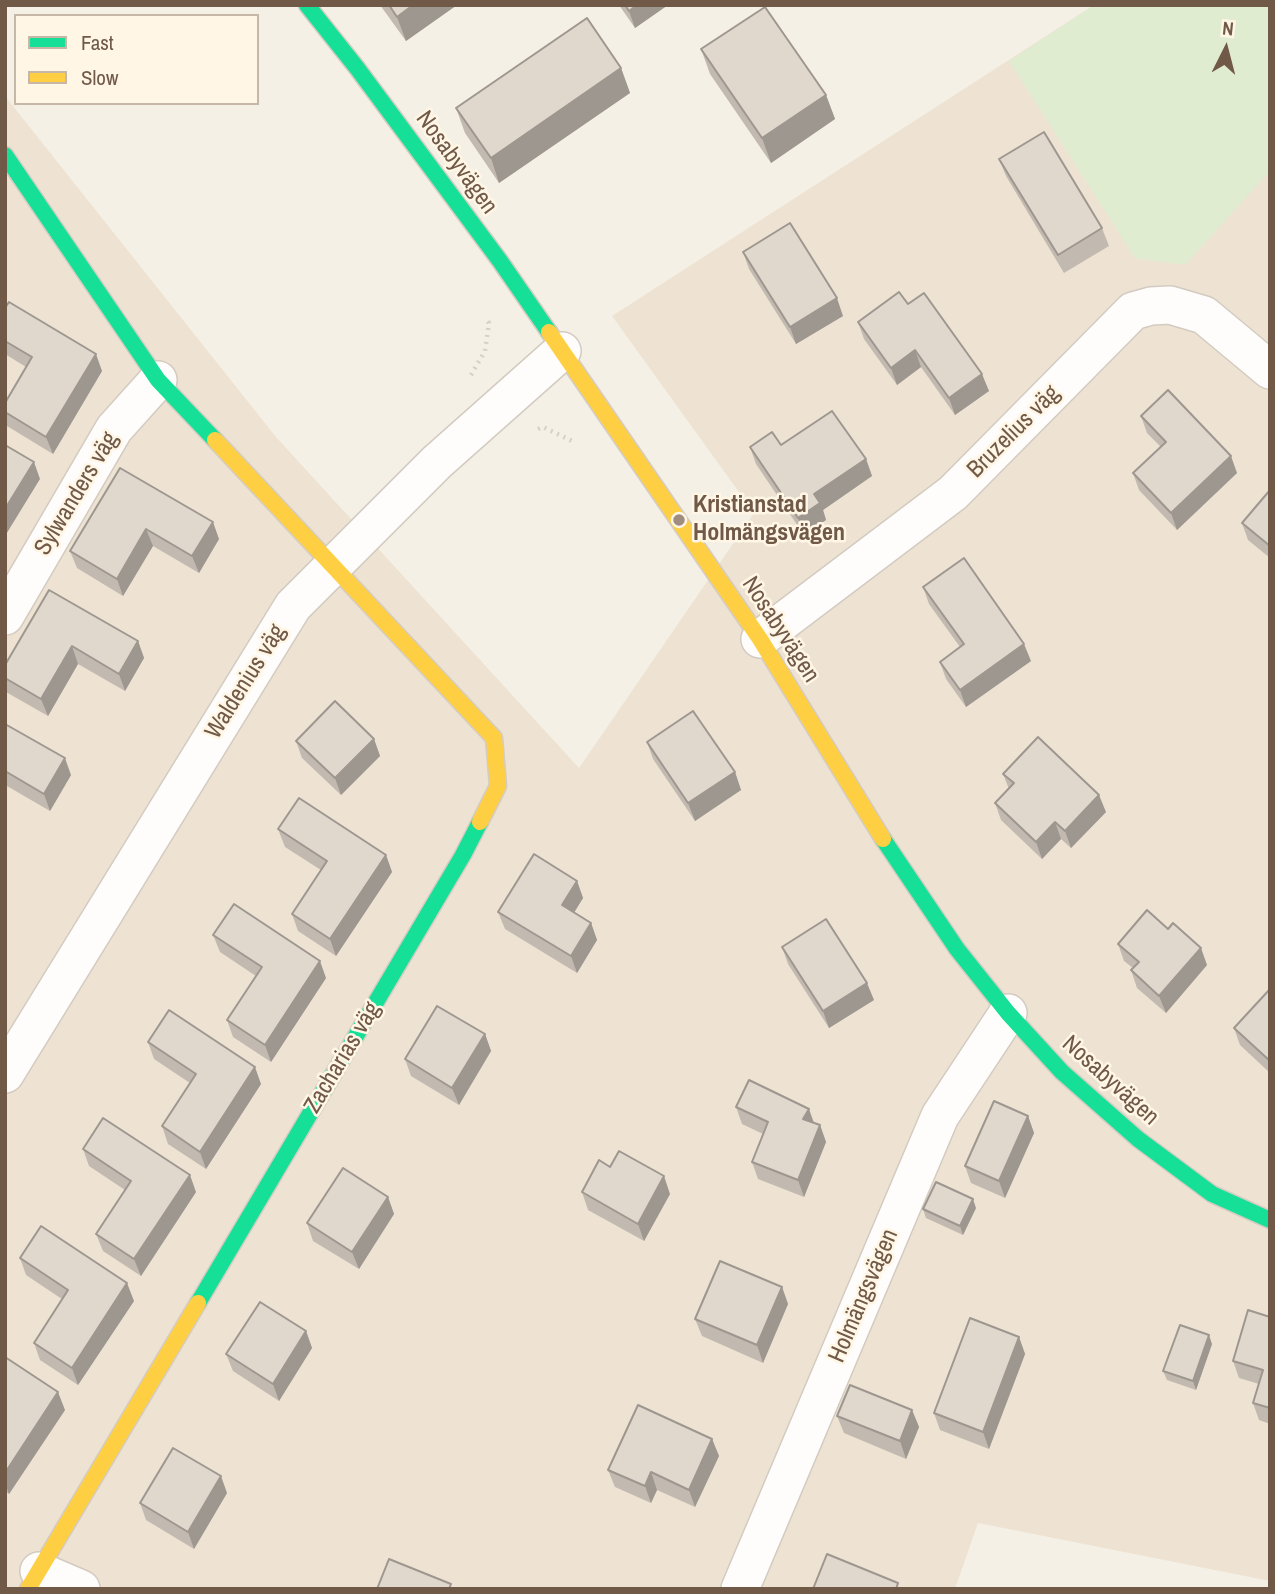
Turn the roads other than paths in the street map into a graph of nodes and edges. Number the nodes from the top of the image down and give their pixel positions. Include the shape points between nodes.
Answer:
1 (307, 5) edge
2 (5, 155) edge
3 (562, 351) junction
4 (1270, 370) edge
5 (158, 380) junction
6 (333, 566) junction
7 (5, 616) edge
8 (760, 639) junction
9 (1008, 1013) junction
10 (5, 1073) edge
11 (1270, 1220) edge
12 (33, 1580) edge
13 (81, 1589) edge
14 (740, 1589) edge

1 - 3 street, Nosabyvägen
2 - 5 street
3 - 6 street, Waldenius väg via 437,462
3 - 8 street, Nosabyvägen
4 - 8 street, Bruzelius väg via 1204,315 1170,306 1133,312 953,493
5 - 6 street
5 - 7 street, Sylwanders väg via 114,429
6 - 10 street, Waldenius väg via 293,606
6 - 12 street, Zacharias väg via 494,738 498,786 463,855
8 - 9 street, Nosabyvägen via 883,838 957,949
9 - 11 street, Nosabyvägen via 1062,1072 1138,1139 1212,1194
9 - 14 street, Holmängsvägen via 940,1116
12 - 13 street, Zacharias väg

